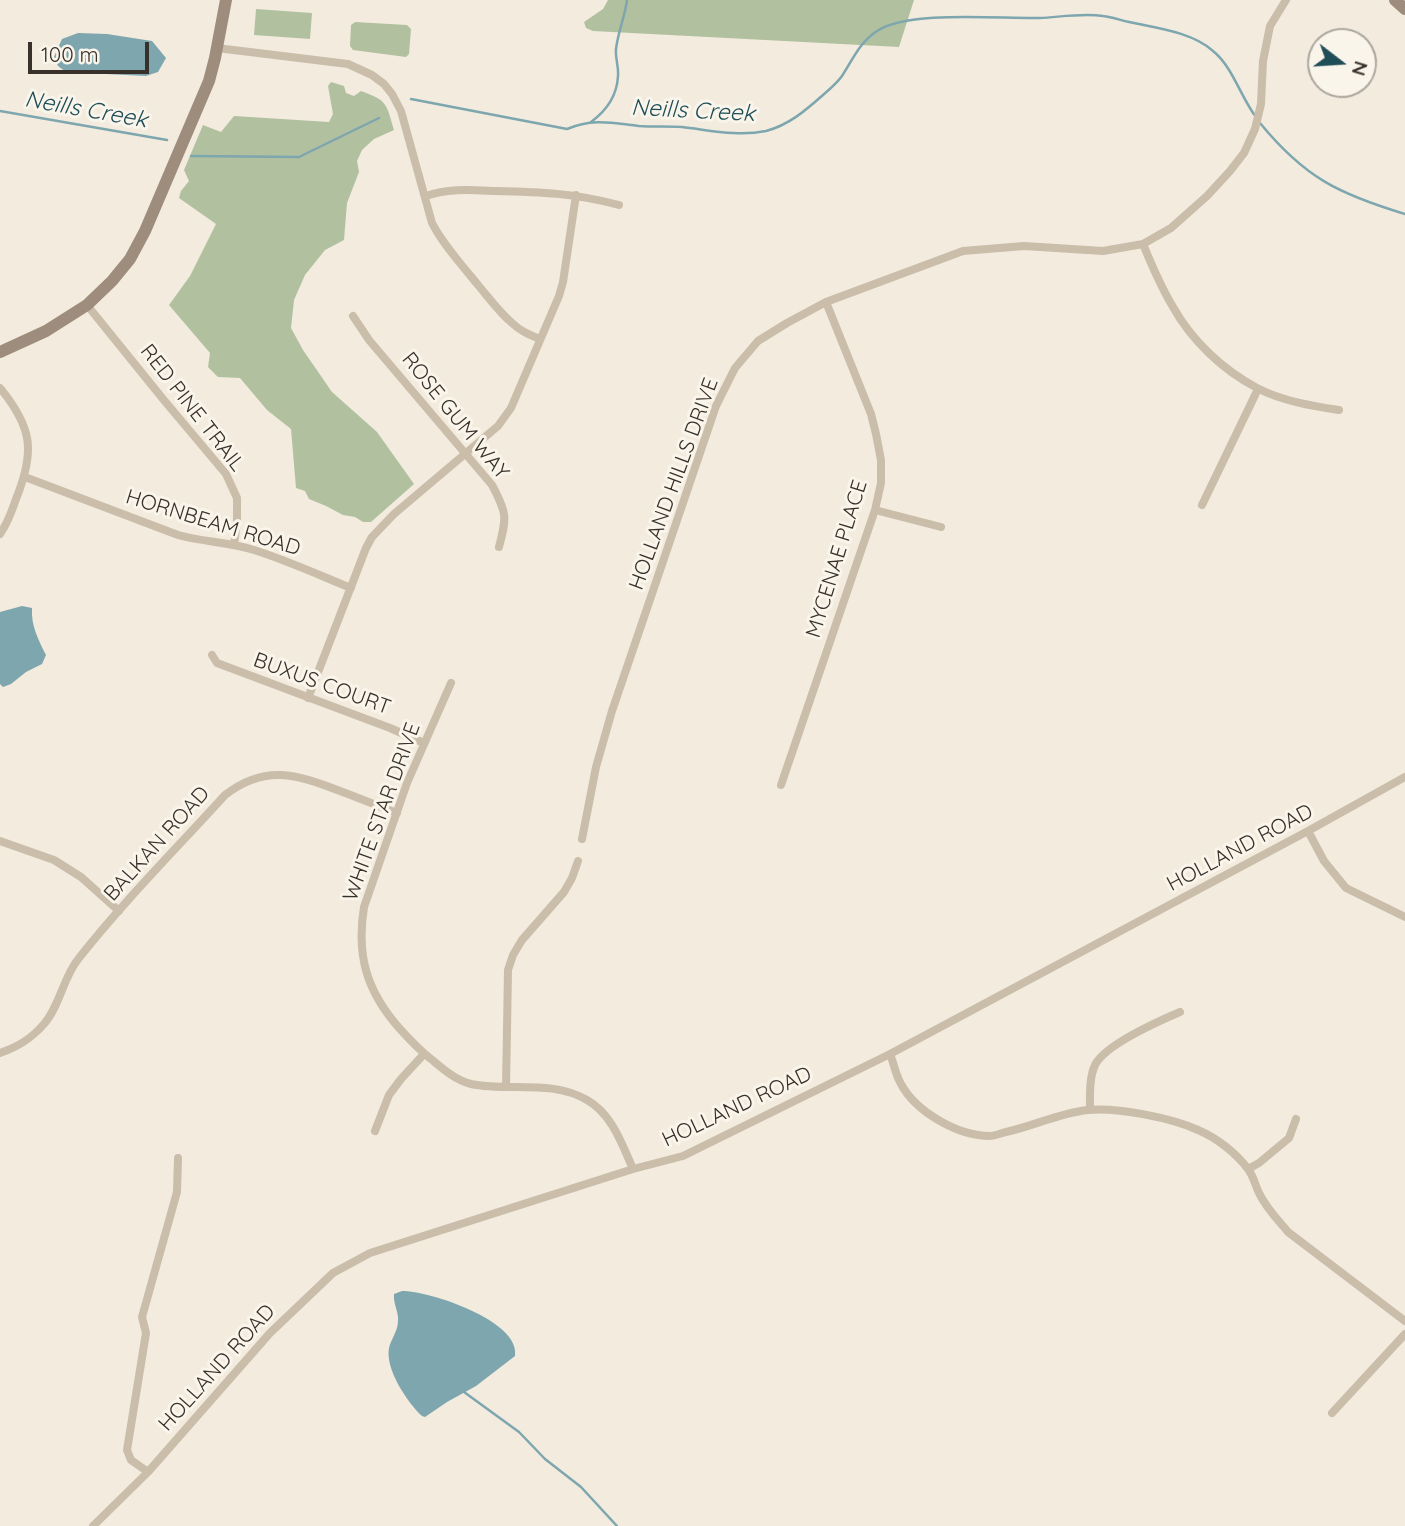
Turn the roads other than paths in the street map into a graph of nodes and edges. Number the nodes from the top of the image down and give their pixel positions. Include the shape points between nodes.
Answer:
1 (226, 0) edge
2 (1286, 0) edge
3 (1395, 0) edge
4 (1405, 9) edge
5 (217, 48) junction
6 (576, 195) junction
7 (426, 196) junction
8 (618, 205) dead end
9 (1143, 244) junction
10 (826, 302) junction
11 (87, 305) junction
12 (353, 316) dead end
13 (540, 340) junction
14 (0, 352) edge
15 (0, 388) edge
16 (1258, 389) junction
17 (1339, 411) dead end
18 (466, 453) junction
19 (25, 477) junction
20 (1202, 505) dead end
21 (875, 510) junction
22 (941, 527) dead end
23 (0, 534) edge
24 (234, 545) junction
25 (499, 547) dead end
26 (351, 588) junction
27 (212, 655) dead end
28 (450, 683) dead end
29 (308, 698) junction
30 (424, 743) junction
31 (1405, 777) edge
32 (781, 785) dead end
33 (397, 813) junction
34 (1308, 831) junction
35 (582, 839) dead end
36 (0, 841) edge
37 (578, 861) dead end
38 (119, 911) junction
39 (1405, 917) edge
40 (1180, 1012) dead end
41 (0, 1053) edge
42 (890, 1054) junction
43 (424, 1055) junction
44 (506, 1087) junction
45 (1090, 1110) junction
46 (1296, 1119) dead end
47 (375, 1131) dead end
48 (178, 1158) dead end
49 (1248, 1169) junction
50 (633, 1170) junction
51 (1405, 1321) edge
52 (1405, 1334) edge
53 (1332, 1413) dead end
54 (148, 1472) junction
55 (93, 1526) edge

1 - 5 street
2 - 9 street, HOLLAND HILLS DRIVE via 1270,26 1261,104 1244,153 1207,196 1171,228
3 - 4 street
5 - 7 street via 348,64 372,75 384,84 401,111
5 - 11 street via 205,89 145,231 130,260
6 - 7 street via 451,190
6 - 8 street
6 - 13 street via 563,282
7 - 13 street via 432,223 447,248 501,313
9 - 10 street, HOLLAND HILLS DRIVE via 1103,251 1024,246 963,251
9 - 16 street via 1192,336
10 - 21 street, MYCENAE PLACE via 876,434 881,483
10 - 35 street, HOLLAND HILLS DRIVE via 758,341 735,368 716,406 612,710
11 - 14 street
11 - 24 street, RED PINE TRAIL via 226,474 237,498
12 - 18 street, ROSE GUM WAY
13 - 18 street via 511,408 498,426
15 - 19 street via 26,430 29,460
16 - 17 street
16 - 20 street
18 - 25 street, ROSE GUM WAY via 502,502 506,522
18 - 26 street via 380,527 366,548
19 - 23 street
19 - 24 street, HORNBEAM ROAD via 178,535
21 - 22 street
21 - 32 street, MYCENAE PLACE
24 - 26 street, HORNBEAM ROAD
26 - 29 street
27 - 29 street, BUXUS COURT via 217,663
28 - 30 street, WHITE STAR DRIVE
29 - 30 street, BUXUS COURT
30 - 33 street, WHITE STAR DRIVE
31 - 34 street, HOLLAND ROAD
33 - 38 street, BALKAN ROAD via 307,778 286,774 252,779 225,795
33 - 43 street, WHITE STAR DRIVE via 364,907 361,942 373,991 384,1011
34 - 39 street via 1346,888
34 - 42 street, HOLLAND ROAD
36 - 38 street via 54,860
37 - 44 street via 564,892 522,940 508,970
38 - 41 street, BALKAN ROAD via 76,961 46,1022 30,1039
40 - 45 street via 1109,1049 1096,1065
42 - 45 street via 912,1101 963,1131 991,1136
42 - 50 street, HOLLAND ROAD via 682,1156
43 - 44 street, WHITE STAR DRIVE via 454,1078
43 - 47 street via 389,1095
44 - 50 street, WHITE STAR DRIVE via 558,1089 586,1099 614,1128
45 - 49 street via 1162,1119 1199,1130 1230,1150
46 - 49 street via 1289,1138
48 - 54 street via 177,1192 142,1317 146,1333 127,1450 131,1460
49 - 51 street via 1259,1194 1288,1232
50 - 54 street, HOLLAND ROAD via 370,1253 333,1273 270,1333
52 - 53 street
54 - 55 street, HOLLAND ROAD

